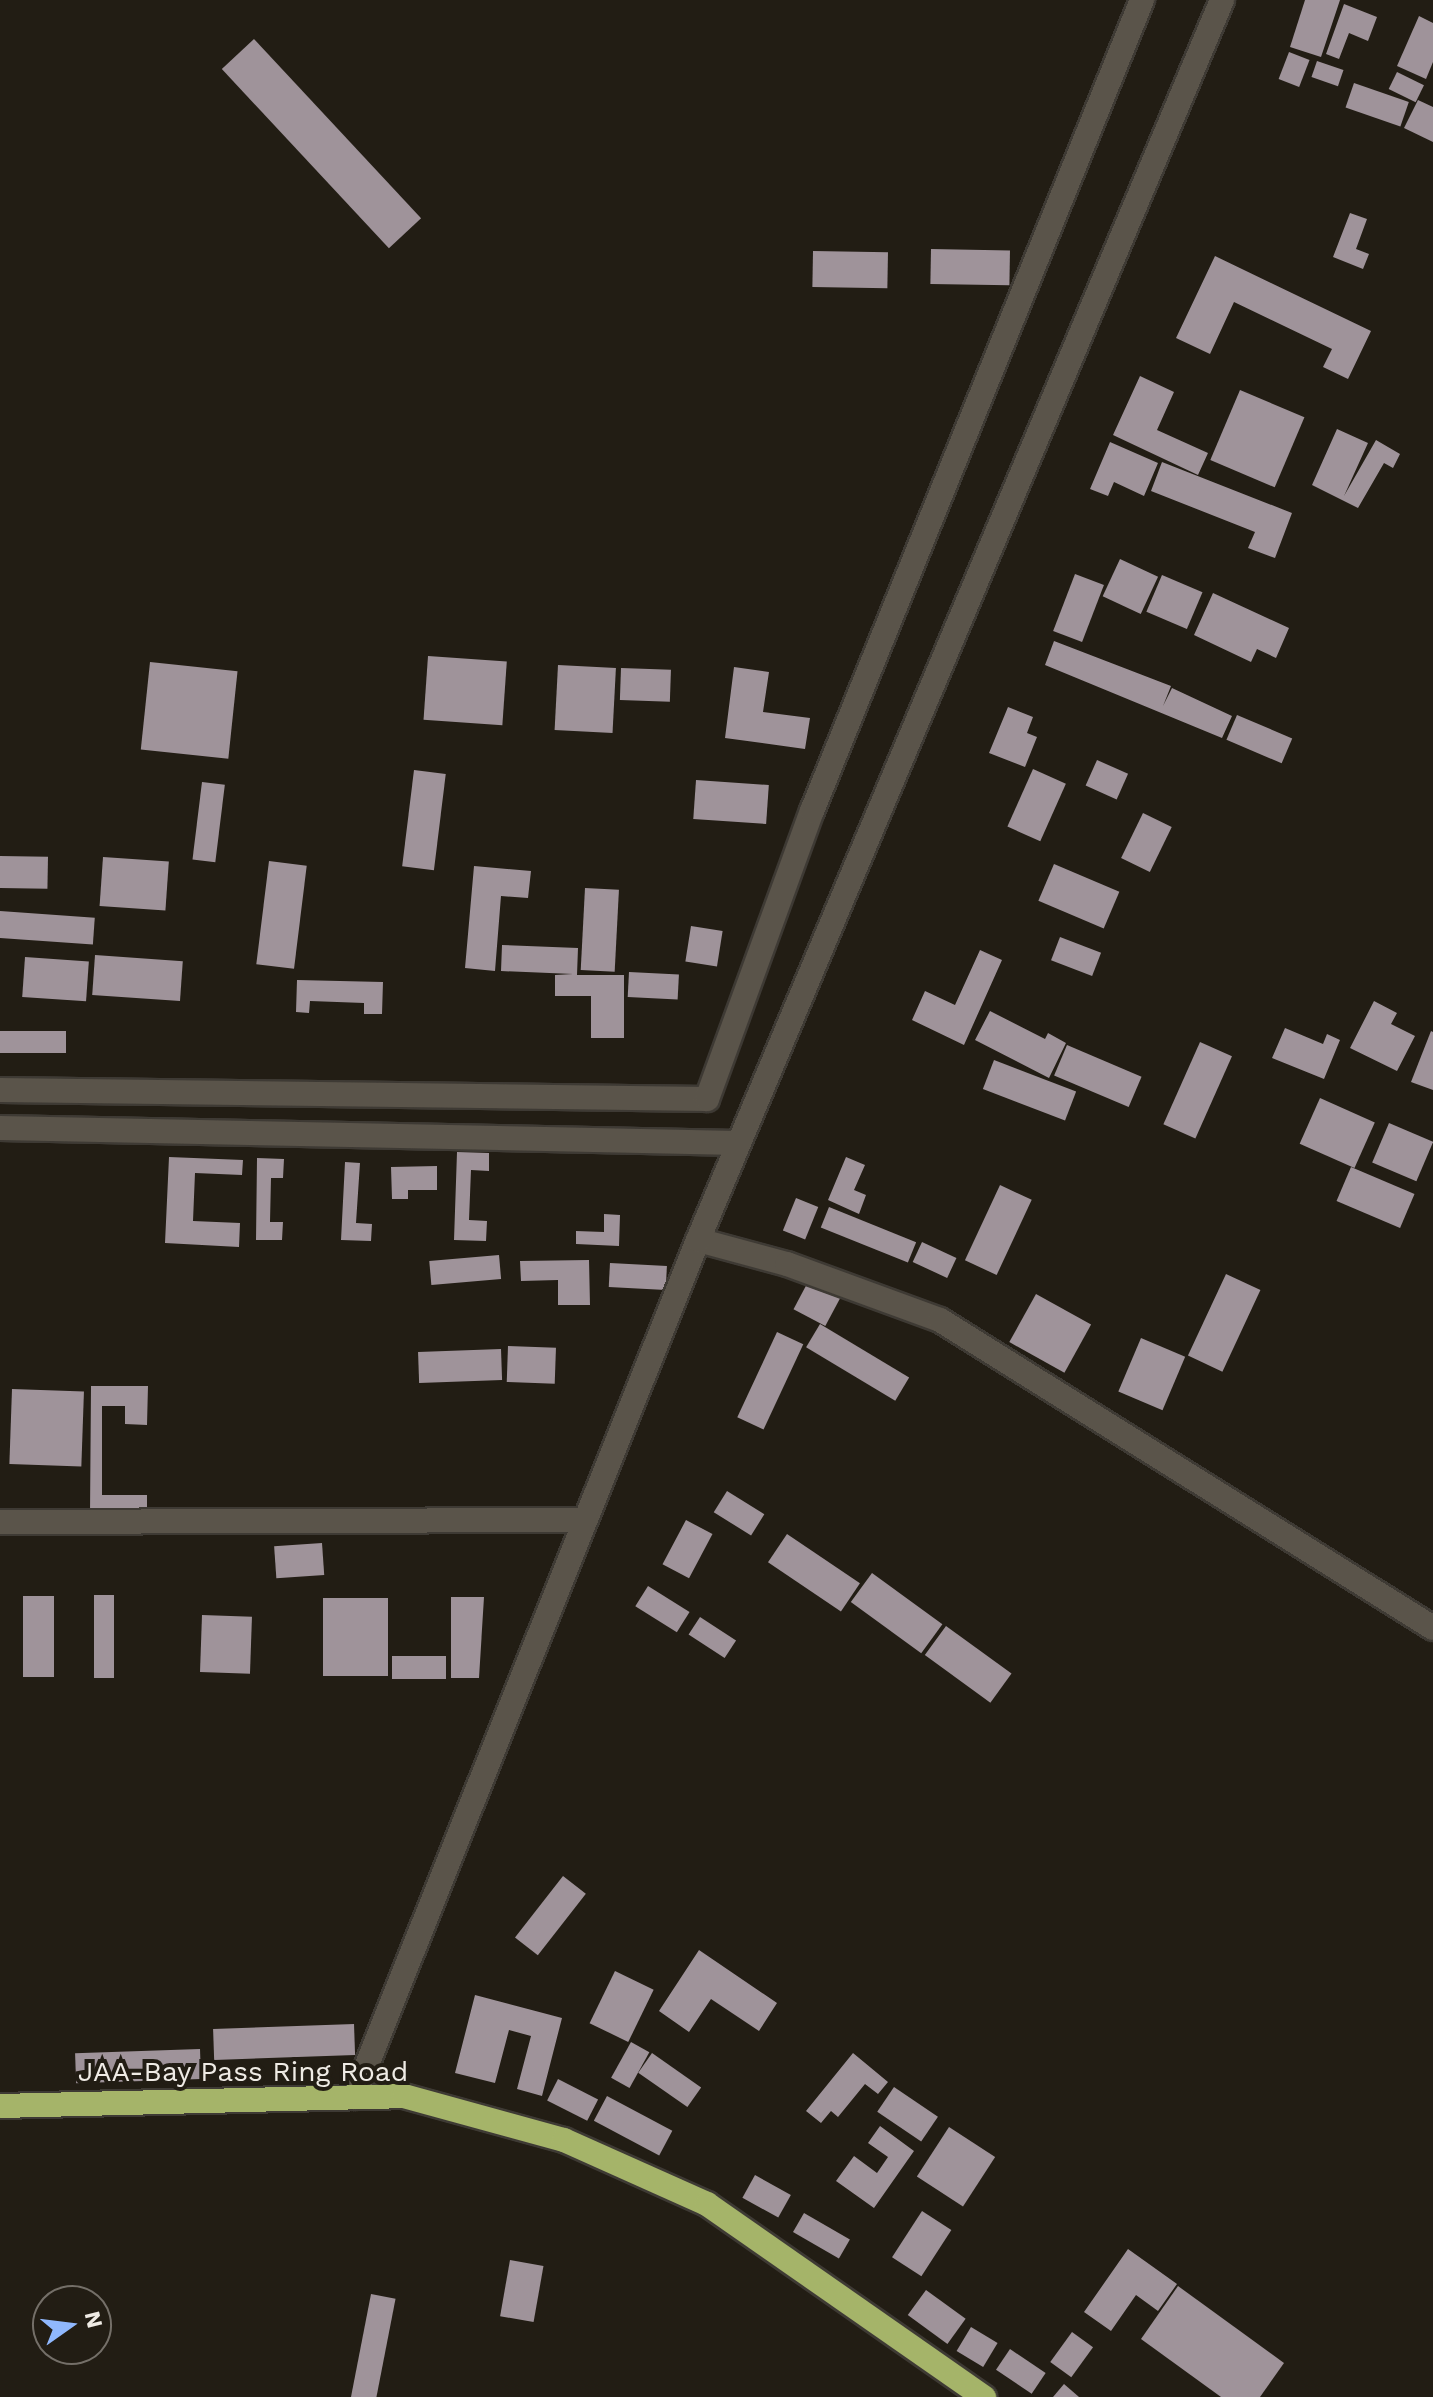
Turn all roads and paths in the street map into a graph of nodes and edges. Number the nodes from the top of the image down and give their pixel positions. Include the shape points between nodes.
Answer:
1 (1142, 0) edge
2 (1222, 0) edge
3 (0, 1090) edge
4 (0, 1128) edge
5 (738, 1143) junction
6 (698, 1240) junction
7 (583, 1520) junction
8 (0, 1522) edge
9 (1433, 1628) edge
10 (354, 2097) junction
11 (0, 2106) edge
12 (959, 2389) edge
13 (984, 2397) edge

1 - 3 street via 812,811 707,1099
2 - 5 street
4 - 5 street
5 - 6 street
6 - 7 street
6 - 9 street via 787,1264 940,1320
7 - 8 street
7 - 10 street
10 - 11 highway, JAA-Bay Pass Ring Road
10 - 12 highway, JAA-Bay Pass Ring Road via 404,2096 564,2140 707,2204
12 - 13 highway, JAA-Bay Pass Ring Road

